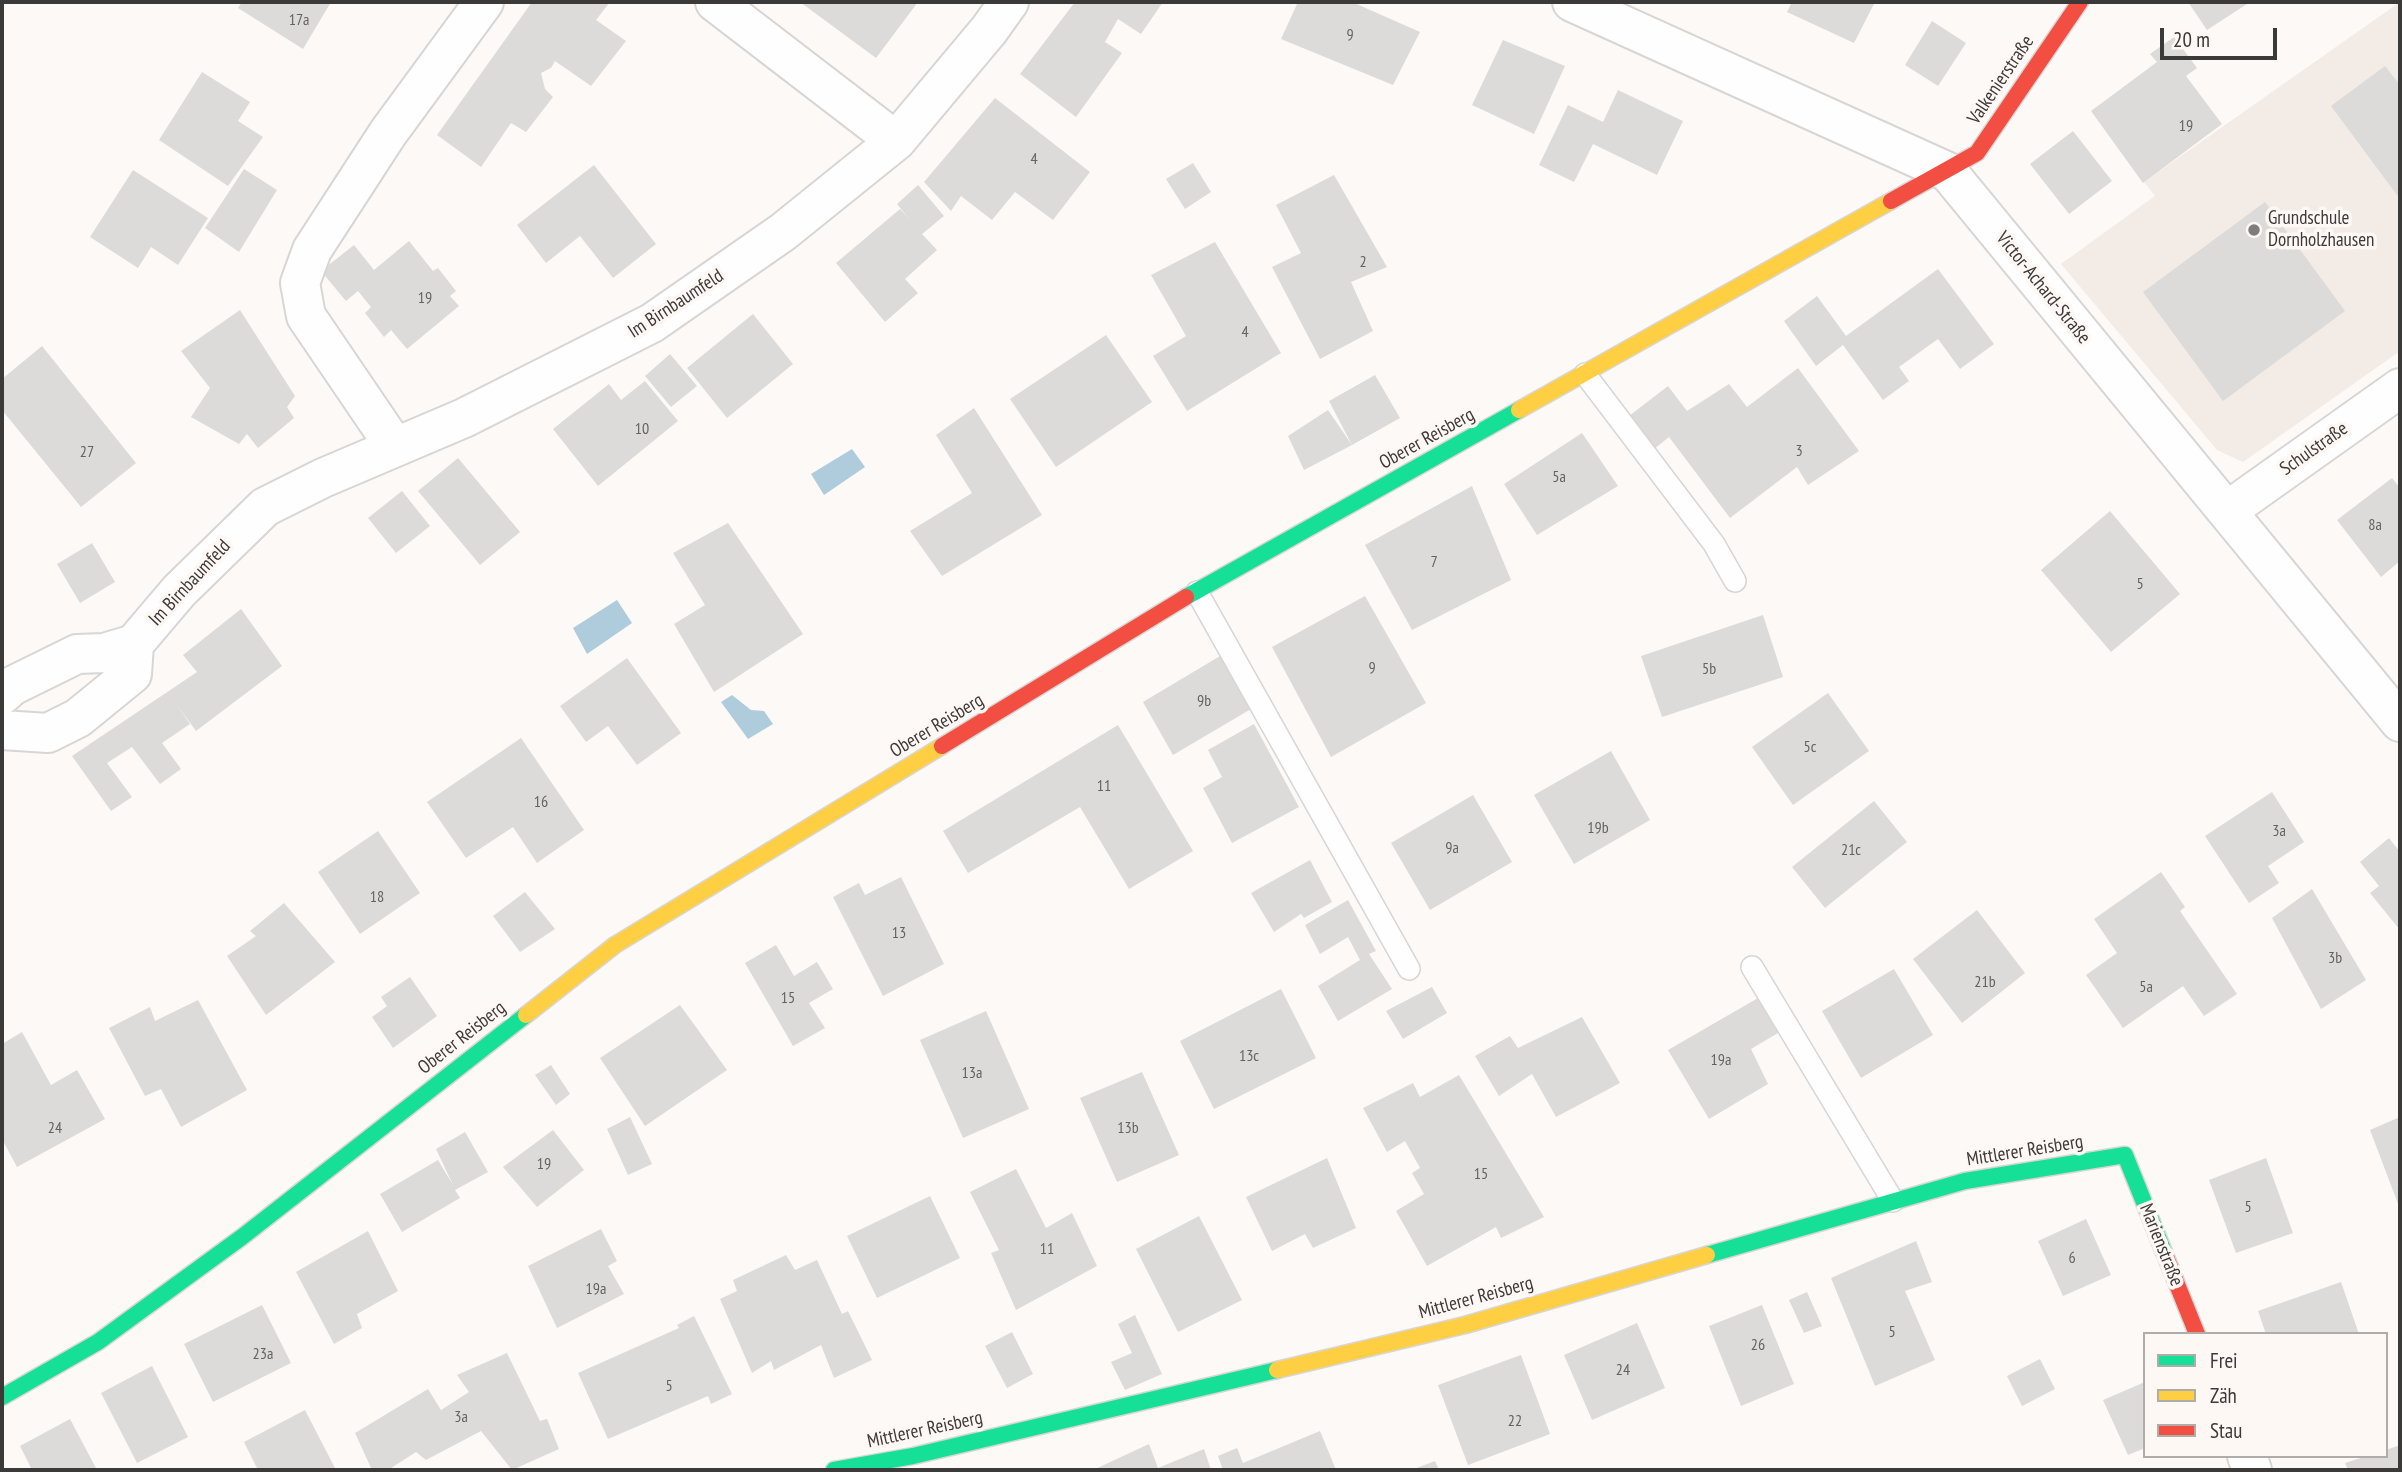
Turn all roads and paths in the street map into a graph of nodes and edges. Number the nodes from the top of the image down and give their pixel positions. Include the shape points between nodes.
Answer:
1 (484, 2) edge
2 (715, 2) edge
3 (1009, 2) edge
4 (1572, 2) edge
5 (2080, 2) edge
6 (896, 141) junction
7 (1948, 172) junction
8 (1585, 374) junction
9 (2400, 388) edge
10 (396, 447) junction
11 (2227, 511) junction
12 (1735, 581) dead end
13 (1197, 592) junction
14 (134, 644) junction
15 (2, 695) edge
16 (2400, 722) edge
17 (2, 730) edge
18 (1752, 967) dead end
19 (1409, 969) dead end
20 (2125, 1155) joint
21 (1893, 1201) junction
22 (2196, 1332) edge
23 (2, 1397) edge
24 (834, 1470) edge

1 - 10 street via 381,145 312,250 300,282 306,316
2 - 6 street
3 - 6 street, Im Birnbaumfeld
4 - 7 street, Victor-Achard-Straße
5 - 7 street, Valkenierstraße via 1977,153
6 - 10 street, Im Birnbaumfeld via 783,232 652,323 464,418
7 - 8 street, Oberer Reisberg
7 - 11 street, Victor-Achard-Straße
8 - 12 lane via 1714,544
8 - 13 street, Oberer Reisberg
9 - 11 street, Schulstraße
10 - 14 street, Im Birnbaumfeld via 265,507
11 - 16 street, Victor-Achard-Straße
13 - 19 lane
13 - 23 street, Oberer Reisberg via 615,945 242,1237 98,1342
14 - 15 street, Im Birnbaumfeld via 104,653 77,654
14 - 17 street, Im Birnbaumfeld via 132,674 78,718 48,733
18 - 21 lane
20 - 21 street, Mittlerer Reisberg via 1965,1181
20 - 22 street, Marienstraße
21 - 24 street, Mittlerer Reisberg via 1465,1325 913,1456

